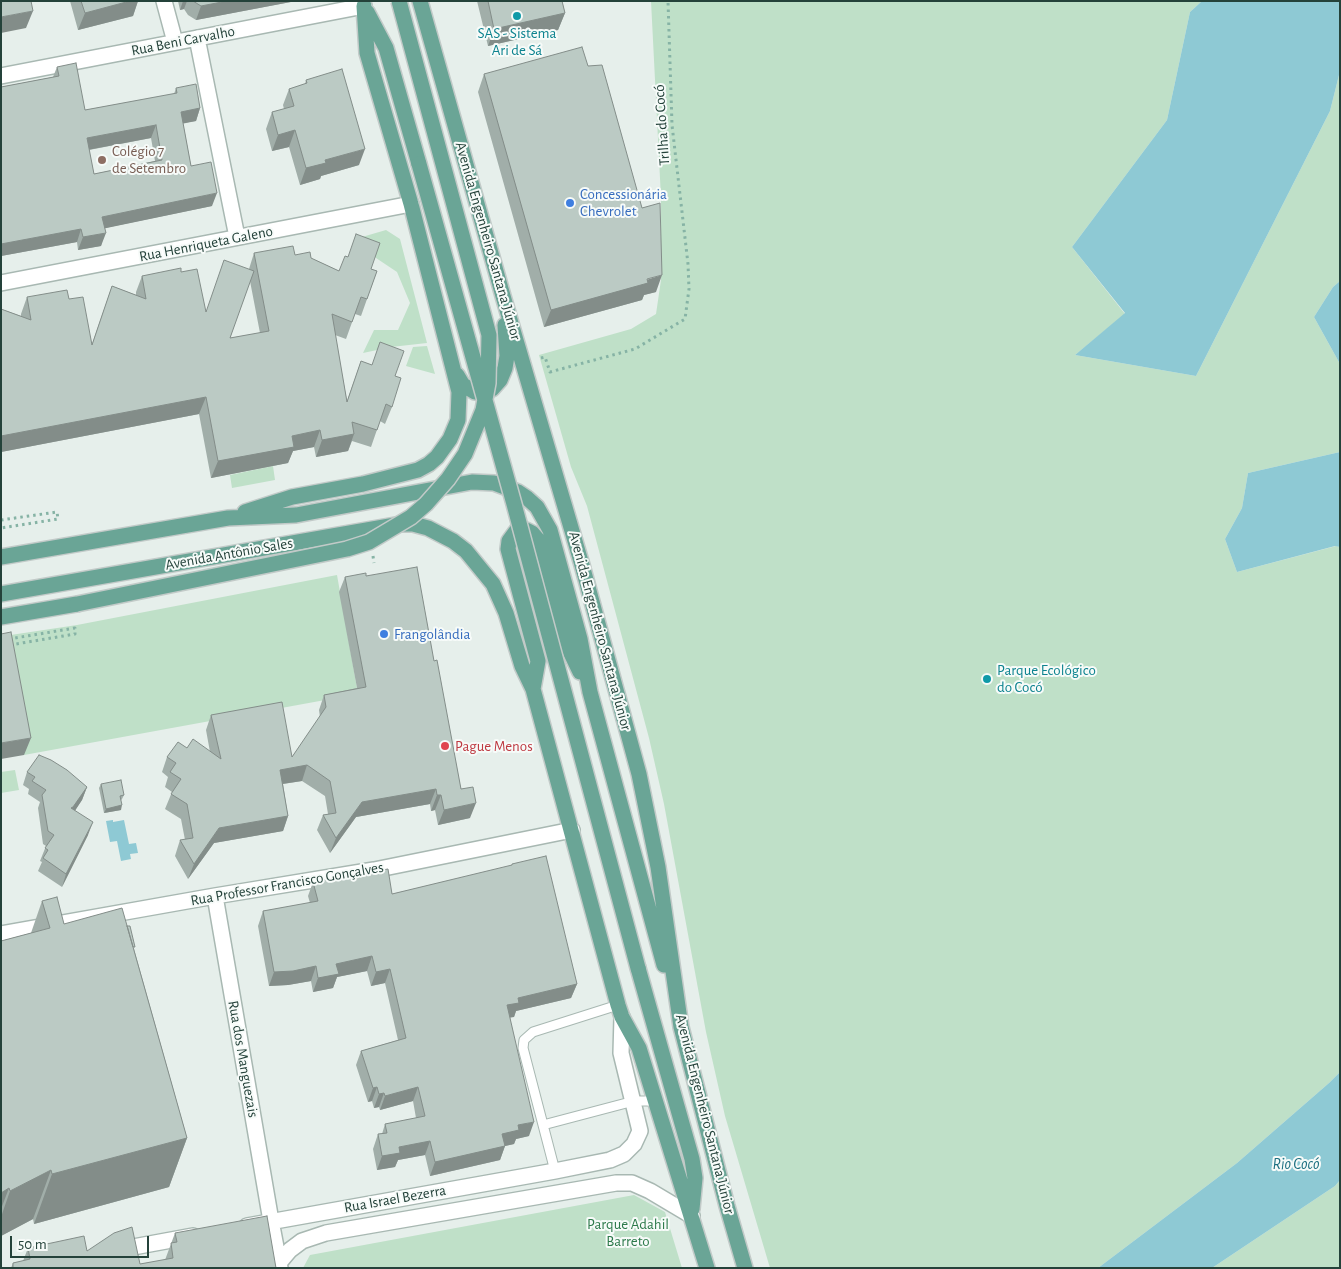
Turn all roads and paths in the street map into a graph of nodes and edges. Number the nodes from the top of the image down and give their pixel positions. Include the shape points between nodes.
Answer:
1 (164, 1) edge
2 (399, 1) edge
3 (420, 1) edge
4 (668, 1) edge
5 (363, 4) edge
6 (197, 38) junction
7 (175, 42) junction
8 (1, 76) edge
9 (410, 204) junction
10 (237, 237) junction
11 (1, 283) edge
12 (503, 296) junction
13 (540, 358) dead end
14 (454, 372) junction
15 (228, 518) junction
16 (1, 520) edge
17 (1, 528) edge
18 (453, 541) joint
19 (1, 557) edge
20 (1, 594) edge
21 (3, 617) edge
22 (15, 638) dead end
23 (533, 689) junction
24 (590, 692) junction
25 (572, 830) junction
26 (215, 896) junction
27 (1, 934) edge
28 (620, 1011) junction
29 (681, 1027) junction
30 (634, 1101) junction
31 (656, 1101) junction
32 (543, 1125) junction
33 (555, 1170) junction
34 (692, 1216) junction
35 (271, 1221) junction
36 (233, 1228) edge
37 (205, 1234) edge
38 (100, 1253) edge
39 (279, 1265) edge
40 (707, 1268) edge
41 (745, 1268) edge

1 - 7 street
2 - 21 main road, bridge via 488,335 488,383 483,410 465,454 426,504 369,542
3 - 12 main road, Avenida Engenheiro Santana Júnior
4 - 13 path, Trilha do Cocó via 672,125 688,264 686,319 635,349 559,370 550,372 545,357
5 - 6 street, Rua Beni Carvalho
5 - 9 main road via 367,53
5 - 34 main road, Avenida Engenheiro Santana Júnior, bridge via 386,48 692,1159 695,1178
6 - 7 street, Rua Beni Carvalho
6 - 10 street
7 - 8 street, Rua Beni Carvalho
9 - 10 street, Rua Henriqueta Galeno
9 - 14 main road
10 - 11 street, Rua Henriqueta Galeno
12 - 14 main road via 507,356 500,380 492,389 480,393 464,385
12 - 29 main road, Avenida Engenheiro Santana Júnior via 639,774 658,867
14 - 15 main road via 460,392 456,427 429,464 397,476 292,497
15 - 19 main road
15 - 24 main road via 296,515 472,482 494,483 518,492 537,507 550,530 580,639
16 - 17 path via 57,512 58,519
18 - 20 main road, Avenida Antônio Sales via 428,528 401,524
18 - 23 main road, Avenida Engenheiro Santana Júnior via 466,551 493,584
21 - 22 path via 10,645 76,634 75,628
23 - 24 main road via 538,661 508,549 509,541 517,530 526,530 538,540 567,645
23 - 25 main road, Avenida Engenheiro Santana Júnior
24 - 29 main road
25 - 26 street, Rua Professor Francisco Gonçalves via 374,870
25 - 28 main road, Avenida Engenheiro Santana Júnior
26 - 27 street, Rua Professor Francisco Gonçalves
26 - 35 street, Rua dos Manguezais
28 - 30 street, Rua Israel Bezerra via 621,1053
28 - 31 main road, Avenida Engenheiro Santana Júnior via 639,1048
28 - 32 lane via 533,1032 524,1040 523,1048
29 - 41 main road, Avenida Engenheiro Santana Júnior
30 - 31 lane
30 - 32 lane
30 - 33 street, Rua Israel Bezerra via 640,1131 624,1154 610,1160
31 - 34 main road, Avenida Engenheiro Santana Júnior
32 - 33 lane
33 - 35 street, Rua Israel Bezerra
34 - 39 street, Rua Israel Bezerra via 650,1190 632,1183 616,1183 320,1235 302,1241
34 - 40 main road, Avenida Engenheiro Santana Júnior
35 - 36 street, Rua Israel Bezerra
35 - 39 street, Rua dos Manguezais
37 - 38 street

